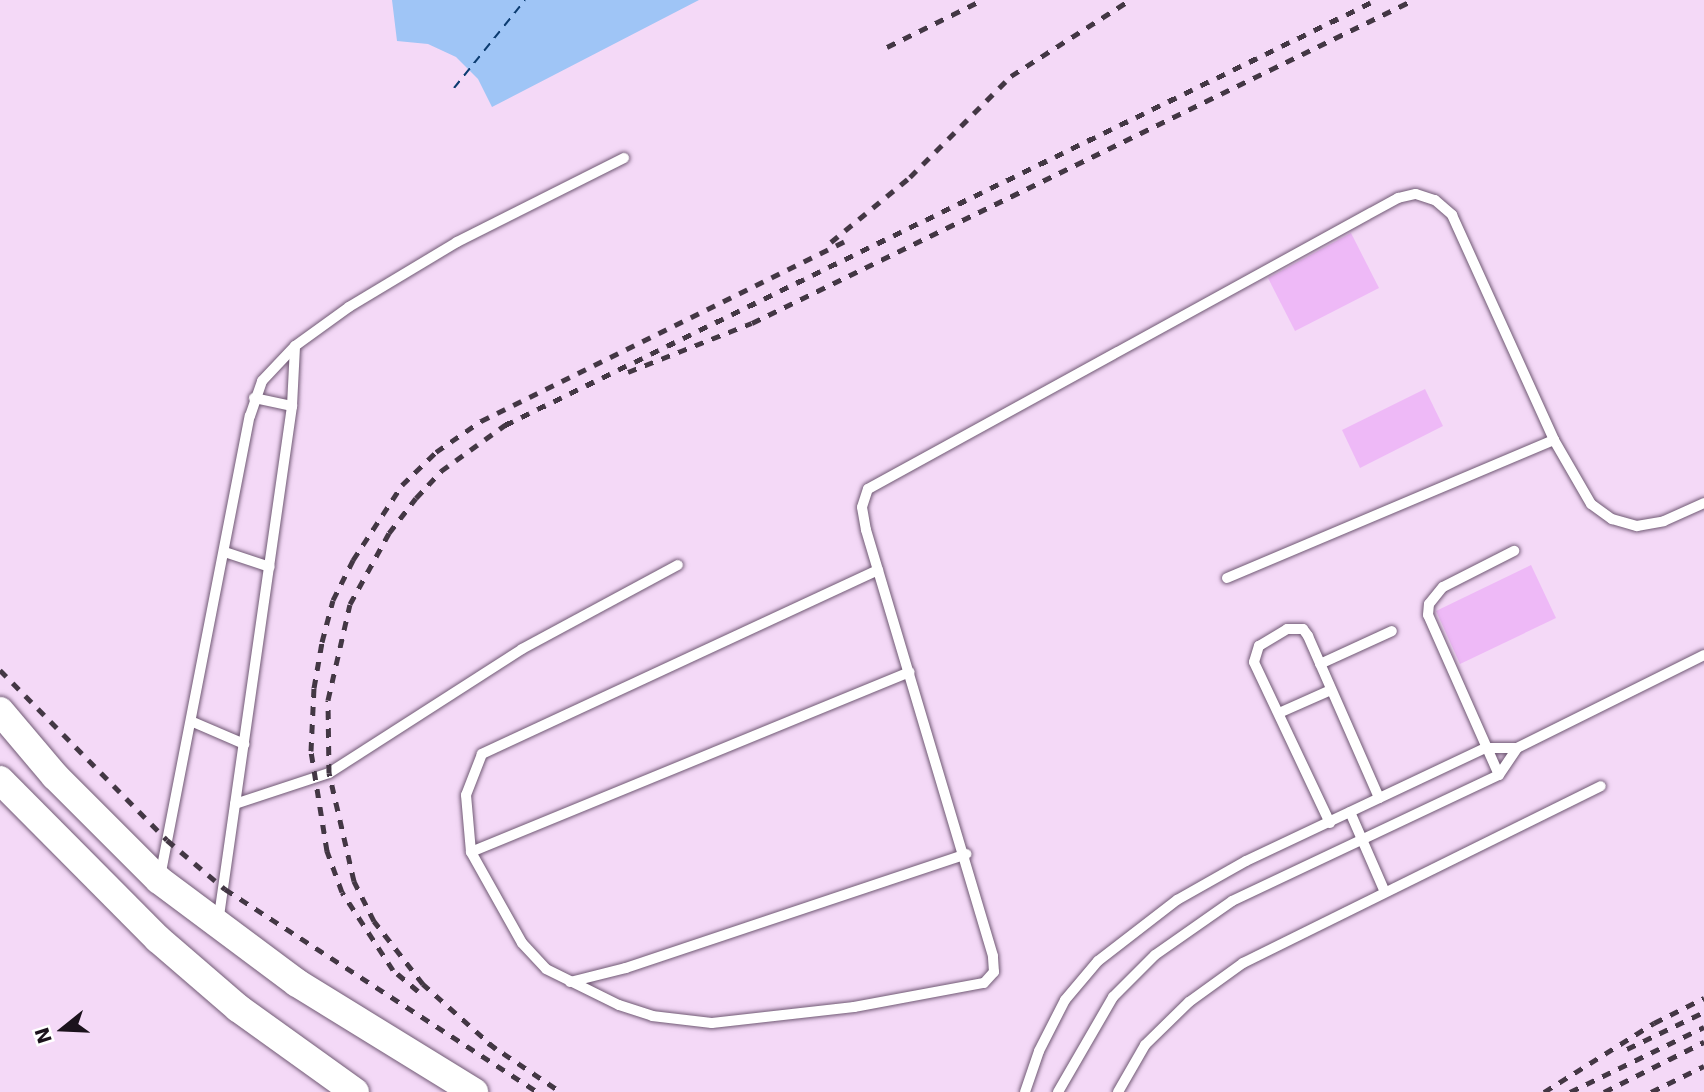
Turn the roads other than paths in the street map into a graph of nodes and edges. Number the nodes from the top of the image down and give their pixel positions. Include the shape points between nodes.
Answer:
1 (624, 158) dead end
2 (295, 346) junction
3 (254, 398) junction
4 (292, 406) junction
5 (1554, 440) junction
6 (1704, 503) edge
7 (1514, 551) dead end
8 (225, 552) junction
9 (678, 565) dead end
10 (270, 567) junction
11 (878, 570) junction
12 (1227, 578) dead end
13 (1392, 631) dead end
14 (1704, 655) edge
15 (1320, 664) junction
16 (909, 672) junction
17 (1331, 690) junction
18 (0, 711) edge
19 (1279, 713) junction
20 (193, 722) junction
21 (244, 744) junction
22 (1485, 748) junction
23 (1517, 748) junction
24 (1499, 775) junction
25 (0, 780) edge
26 (1601, 786) dead end
27 (1379, 798) junction
28 (235, 804) junction
29 (1350, 812) junction
30 (1330, 822) junction
31 (1363, 839) junction
32 (471, 852) junction
33 (966, 854) junction
34 (159, 880) junction
35 (1384, 890) junction
36 (217, 926) junction
37 (570, 982) junction
38 (355, 1092) edge
39 (474, 1092) edge
40 (1024, 1092) edge
41 (1058, 1092) edge
42 (1118, 1092) edge

1 - 2 lane via 457,242 349,307
2 - 3 lane via 271,368
2 - 4 lane
3 - 4 lane
3 - 8 lane
4 - 10 lane
5 - 6 lane via 1591,504 1612,519 1637,526 1664,521
5 - 11 lane via 1452,215 1435,200 1416,194 1398,198 868,489 862,507
5 - 12 lane
7 - 22 lane via 1443,587 1429,604 1430,629
8 - 10 lane
8 - 20 lane
9 - 28 lane via 522,649 329,773
10 - 21 lane
11 - 16 lane
11 - 32 lane via 482,754 466,795
13 - 15 lane
14 - 23 lane
15 - 17 lane
15 - 19 lane via 1303,629 1287,629 1259,646 1254,662
16 - 32 lane
16 - 33 lane
17 - 19 lane
17 - 27 lane
18 - 34 main road via 55,776
19 - 30 lane
20 - 21 lane
20 - 34 lane
21 - 28 lane
22 - 23 lane
22 - 24 lane
22 - 27 lane
23 - 24 lane
24 - 31 lane
25 - 38 main road via 158,939 238,1008
26 - 35 lane
27 - 29 lane
28 - 36 lane
29 - 30 lane
29 - 31 lane
30 - 40 lane via 1177,900 1098,961 1065,1000
31 - 35 lane
31 - 41 lane via 1232,901 1155,955 1112,997
32 - 37 lane via 522,943 546,969
33 - 37 lane via 626,968
33 - 37 lane via 993,956 994,972 976,985 854,1007 712,1023 652,1016
34 - 36 main road
35 - 42 lane via 1243,963 1189,1002 1146,1045
36 - 39 main road via 307,990

